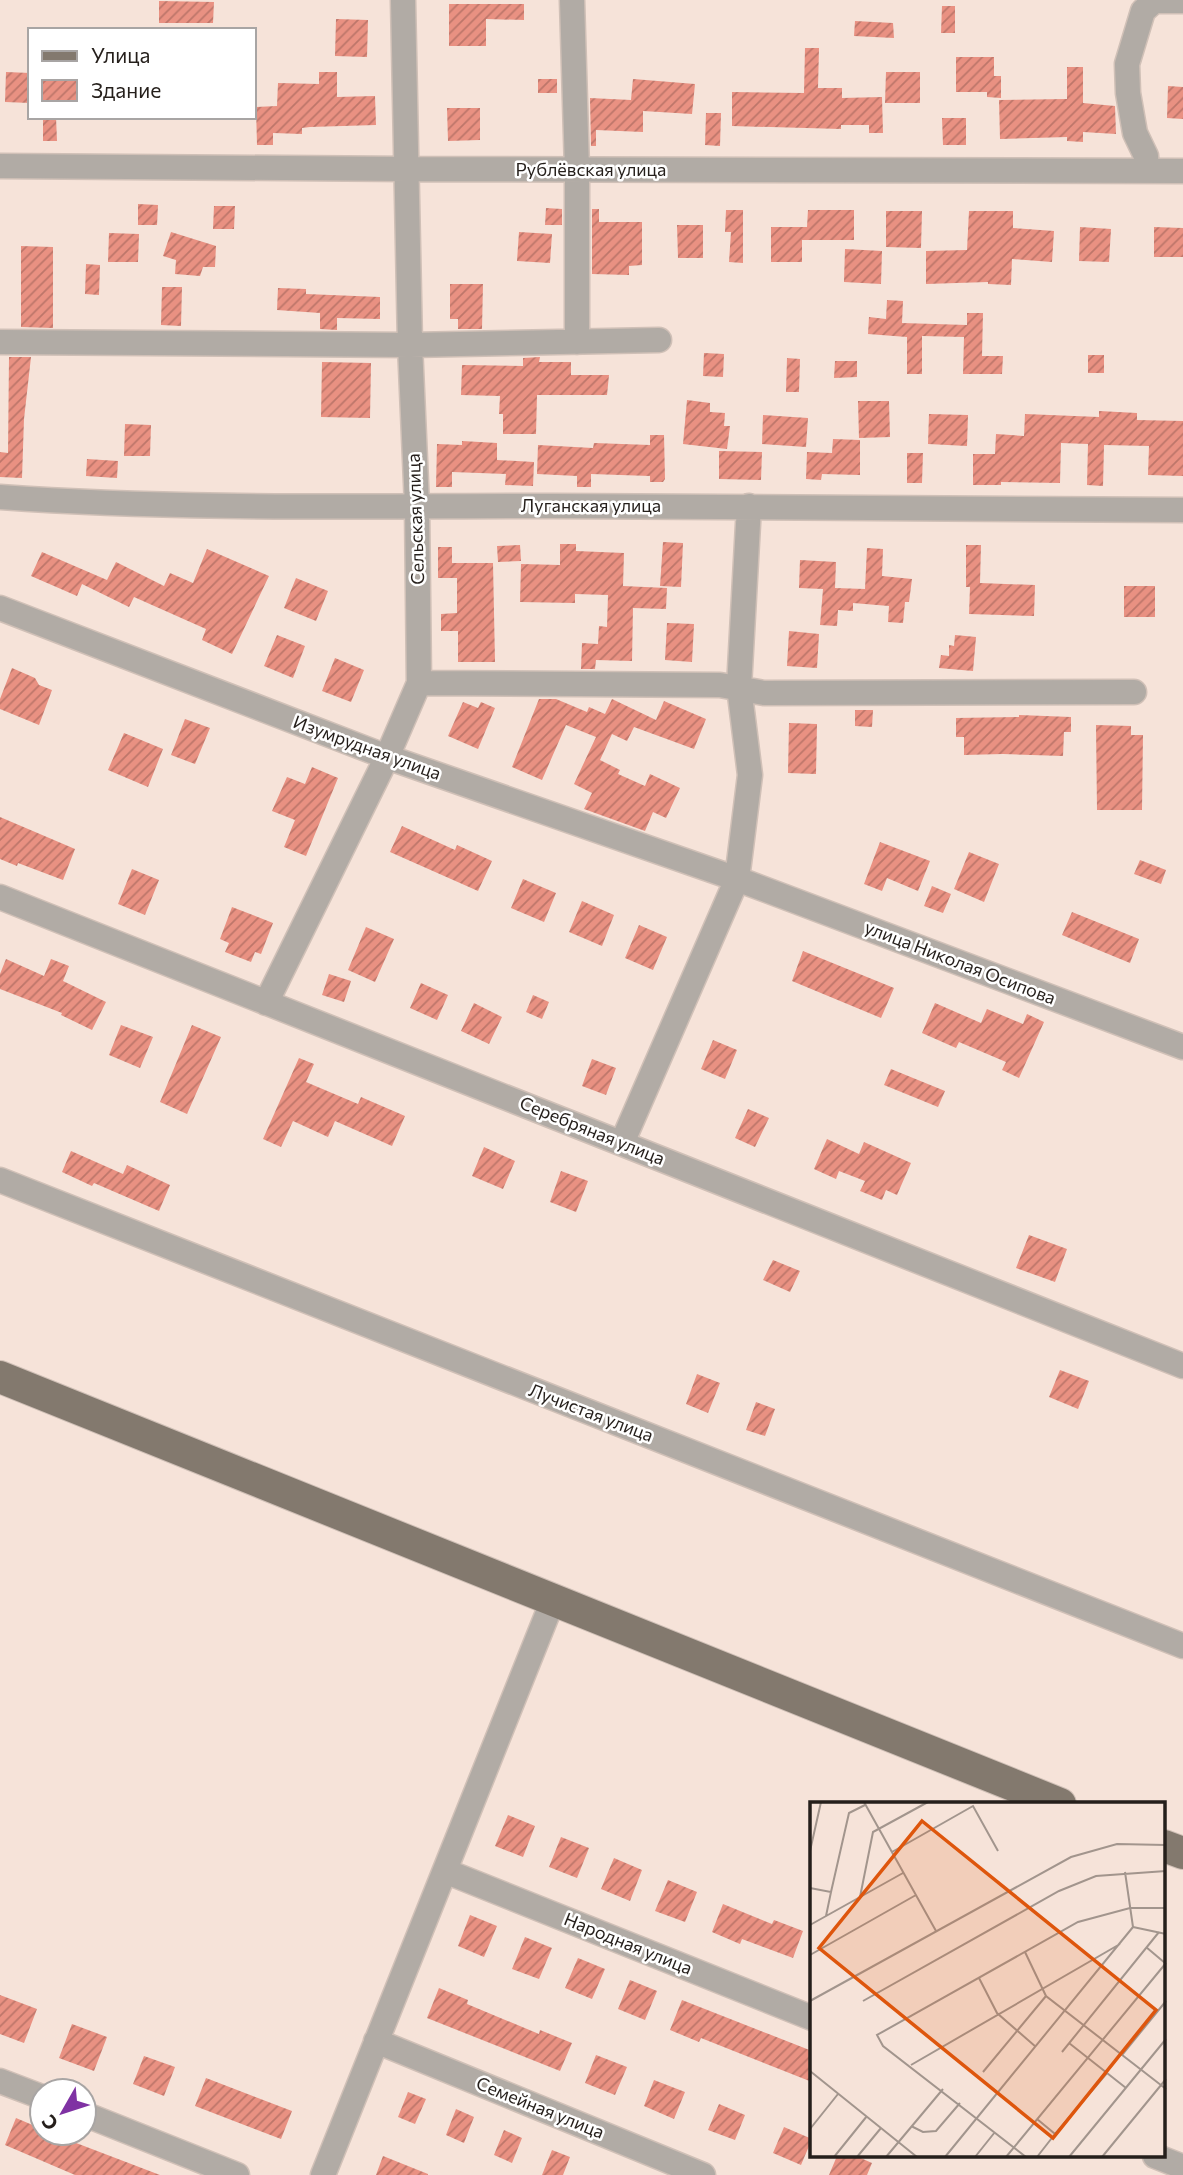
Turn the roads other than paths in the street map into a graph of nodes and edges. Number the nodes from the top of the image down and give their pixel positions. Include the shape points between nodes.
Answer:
1 (403, 0) edge
2 (572, 0) edge
3 (1141, 0) edge
4 (1154, 1) edge
5 (1183, 1) edge
6 (0, 166) edge
7 (407, 169) junction
8 (577, 170) junction
9 (1147, 171) junction
10 (1183, 171) edge
11 (659, 340) dead end
12 (0, 342) edge
13 (577, 342) junction
14 (410, 345) junction
15 (0, 497) edge
16 (417, 506) junction
17 (749, 506) junction
18 (1183, 510) edge
19 (0, 608) edge
20 (419, 683) junction
21 (739, 687) junction
22 (1134, 692) dead end
23 (387, 757) junction
24 (737, 879) junction
25 (0, 897) edge
26 (266, 1003) junction
27 (1183, 1047) edge
28 (622, 1143) junction
29 (0, 1180) edge
30 (1183, 1366) edge
31 (0, 1377) edge
32 (553, 1600) junction
33 (1183, 1646) edge
34 (1055, 1802) edge
35 (1166, 1847) edge
36 (1183, 1853) edge
37 (445, 1871) junction
38 (810, 2017) edge
39 (376, 2042) junction
40 (0, 2081) edge
41 (28, 2092) edge
42 (98, 2120) edge
43 (1160, 2158) edge
44 (1183, 2167) edge
45 (237, 2175) edge
46 (323, 2175) edge
47 (702, 2175) edge

1 - 7 street, Сельская улица
2 - 8 street
3 - 4 street
4 - 5 street
4 - 9 street via 1143,11 1127,64 1135,133 1146,156
6 - 7 street, Рублёвская улица
7 - 8 street, Рублёвская улица
7 - 14 street, Сельская улица
8 - 9 street, Рублёвская улица
8 - 13 street
9 - 10 street, Рублёвская улица
11 - 13 street
12 - 14 street
13 - 14 street
14 - 16 street, Сельская улица
15 - 16 street, Луганская улица via 80,503
16 - 17 street, Луганская улица
16 - 20 street, Сельская улица
17 - 18 street, Луганская улица
17 - 21 street
19 - 23 street, Изумрудная улица
20 - 21 street
20 - 23 street, Сельская улица
21 - 22 street via 764,692
21 - 24 street via 750,775
23 - 24 street, Изумрудная улица
23 - 26 street, Сельская улица
24 - 27 street, улица Николая Осипова
24 - 28 street
25 - 26 street, Серебряная улица
26 - 28 street, Серебряная улица
28 - 30 street, Серебряная улица
29 - 33 street, Лучистая улица
31 - 32 main road
32 - 34 main road
32 - 37 street
35 - 36 main road
37 - 38 street, Народная улица
37 - 39 street
39 - 46 street
39 - 47 street, Семейная улица
40 - 41 street
42 - 45 street
43 - 44 street

